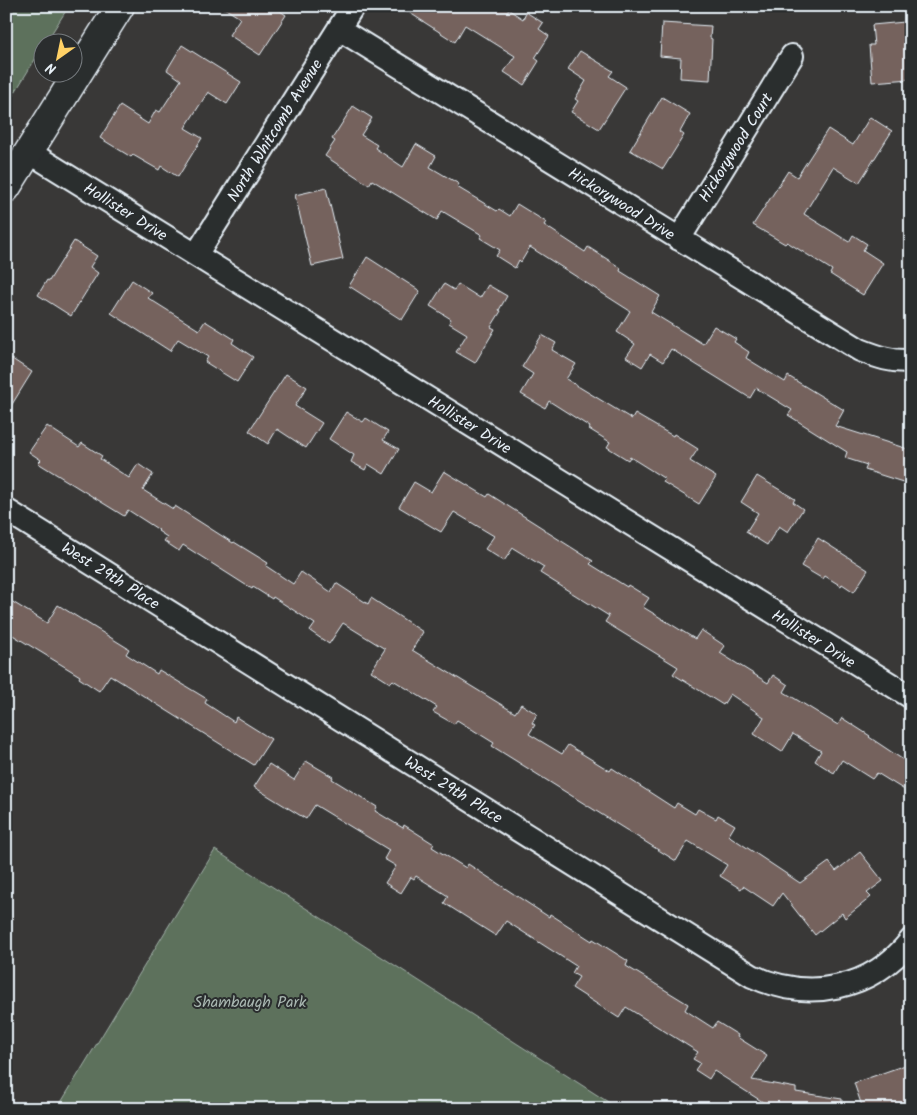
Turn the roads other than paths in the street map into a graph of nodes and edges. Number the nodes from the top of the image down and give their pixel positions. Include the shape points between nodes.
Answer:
1 (120, 6) edge
2 (353, 6) edge
3 (339, 29) junction
4 (792, 56) dead end
5 (29, 152) junction
6 (6, 188) edge
7 (679, 239) junction
8 (196, 255) junction
9 (911, 361) edge
10 (6, 510) edge
11 (911, 697) edge
12 (911, 940) edge

1 - 5 street
2 - 3 street, North Whitcomb Avenue
3 - 7 street, Hickorywood Drive
3 - 8 street, North Whitcomb Avenue
4 - 7 street, Hickorywood Court
5 - 6 street
5 - 8 street, Hollister Drive
7 - 9 street, Hickorywood Drive via 860,350 882,359
8 - 11 street, Hollister Drive
10 - 12 street, West 29th Place via 757,978 781,987 802,989 842,985 879,969

